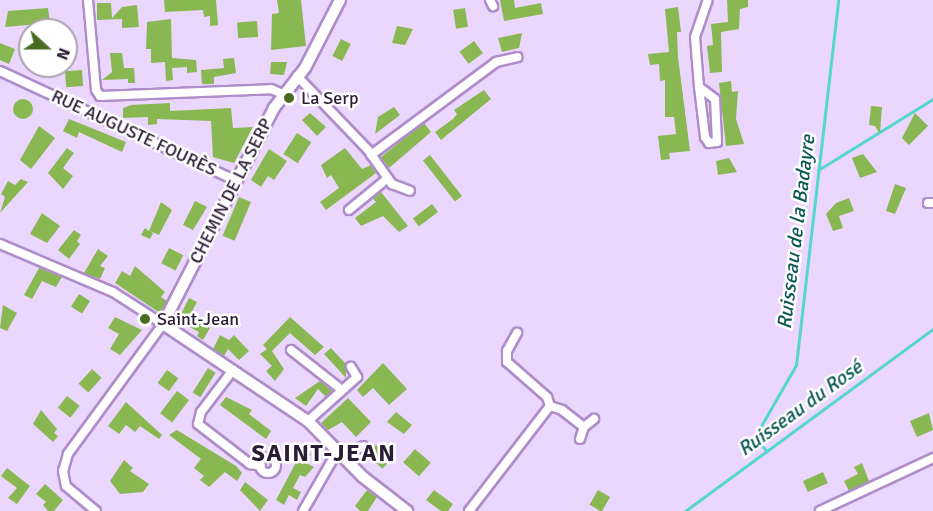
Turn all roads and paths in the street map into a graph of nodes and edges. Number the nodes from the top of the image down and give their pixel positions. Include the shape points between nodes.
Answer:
1 (88, 0) edge
2 (340, 0) edge
3 (708, 0) edge
4 (517, 57) dead end
5 (0, 71) edge
6 (297, 76) junction
7 (699, 87) junction
8 (284, 93) junction
9 (371, 155) junction
10 (387, 178) junction
11 (235, 180) junction
12 (410, 191) dead end
13 (349, 210) dead end
14 (0, 244) edge
15 (162, 324) junction
16 (517, 333) dead end
17 (291, 350) dead end
18 (351, 367) dead end
19 (233, 370) junction
20 (342, 390) junction
21 (550, 406) junction
22 (594, 419) dead end
23 (308, 421) junction
24 (584, 427) junction
25 (580, 439) dead end
26 (363, 446) dead end
27 (340, 454) junction
28 (933, 458) edge
29 (261, 466) dead end
30 (96, 511) edge
31 (303, 511) edge
32 (407, 511) edge
33 (469, 511) edge
34 (820, 511) edge

1 - 8 street via 96,90 100,96 270,88
2 - 6 street, CHEMIN DE LA SERP
3 - 7 street via 695,37
4 - 9 street via 496,62
5 - 11 street, RUE AUGUSTE FOURÈS
6 - 8 street, CHEMIN DE LA SERP
6 - 9 street
7 - 7 street via 706,141 717,142 715,99
8 - 11 street, CHEMIN DE LA SERP
9 - 10 street
10 - 12 street
10 - 13 street
11 - 15 street, CHEMIN DE LA SERP
14 - 15 street via 113,292
15 - 19 street
15 - 30 street via 68,454 63,471 66,486
16 - 21 street via 507,351 507,362 547,397
17 - 20 street
18 - 20 street via 357,377
19 - 23 street
19 - 29 street via 201,412 198,424 250,464
20 - 23 street
21 - 24 street
21 - 33 street
22 - 24 street
23 - 27 street
24 - 25 street
26 - 27 street
27 - 31 street
27 - 32 street
28 - 34 street

